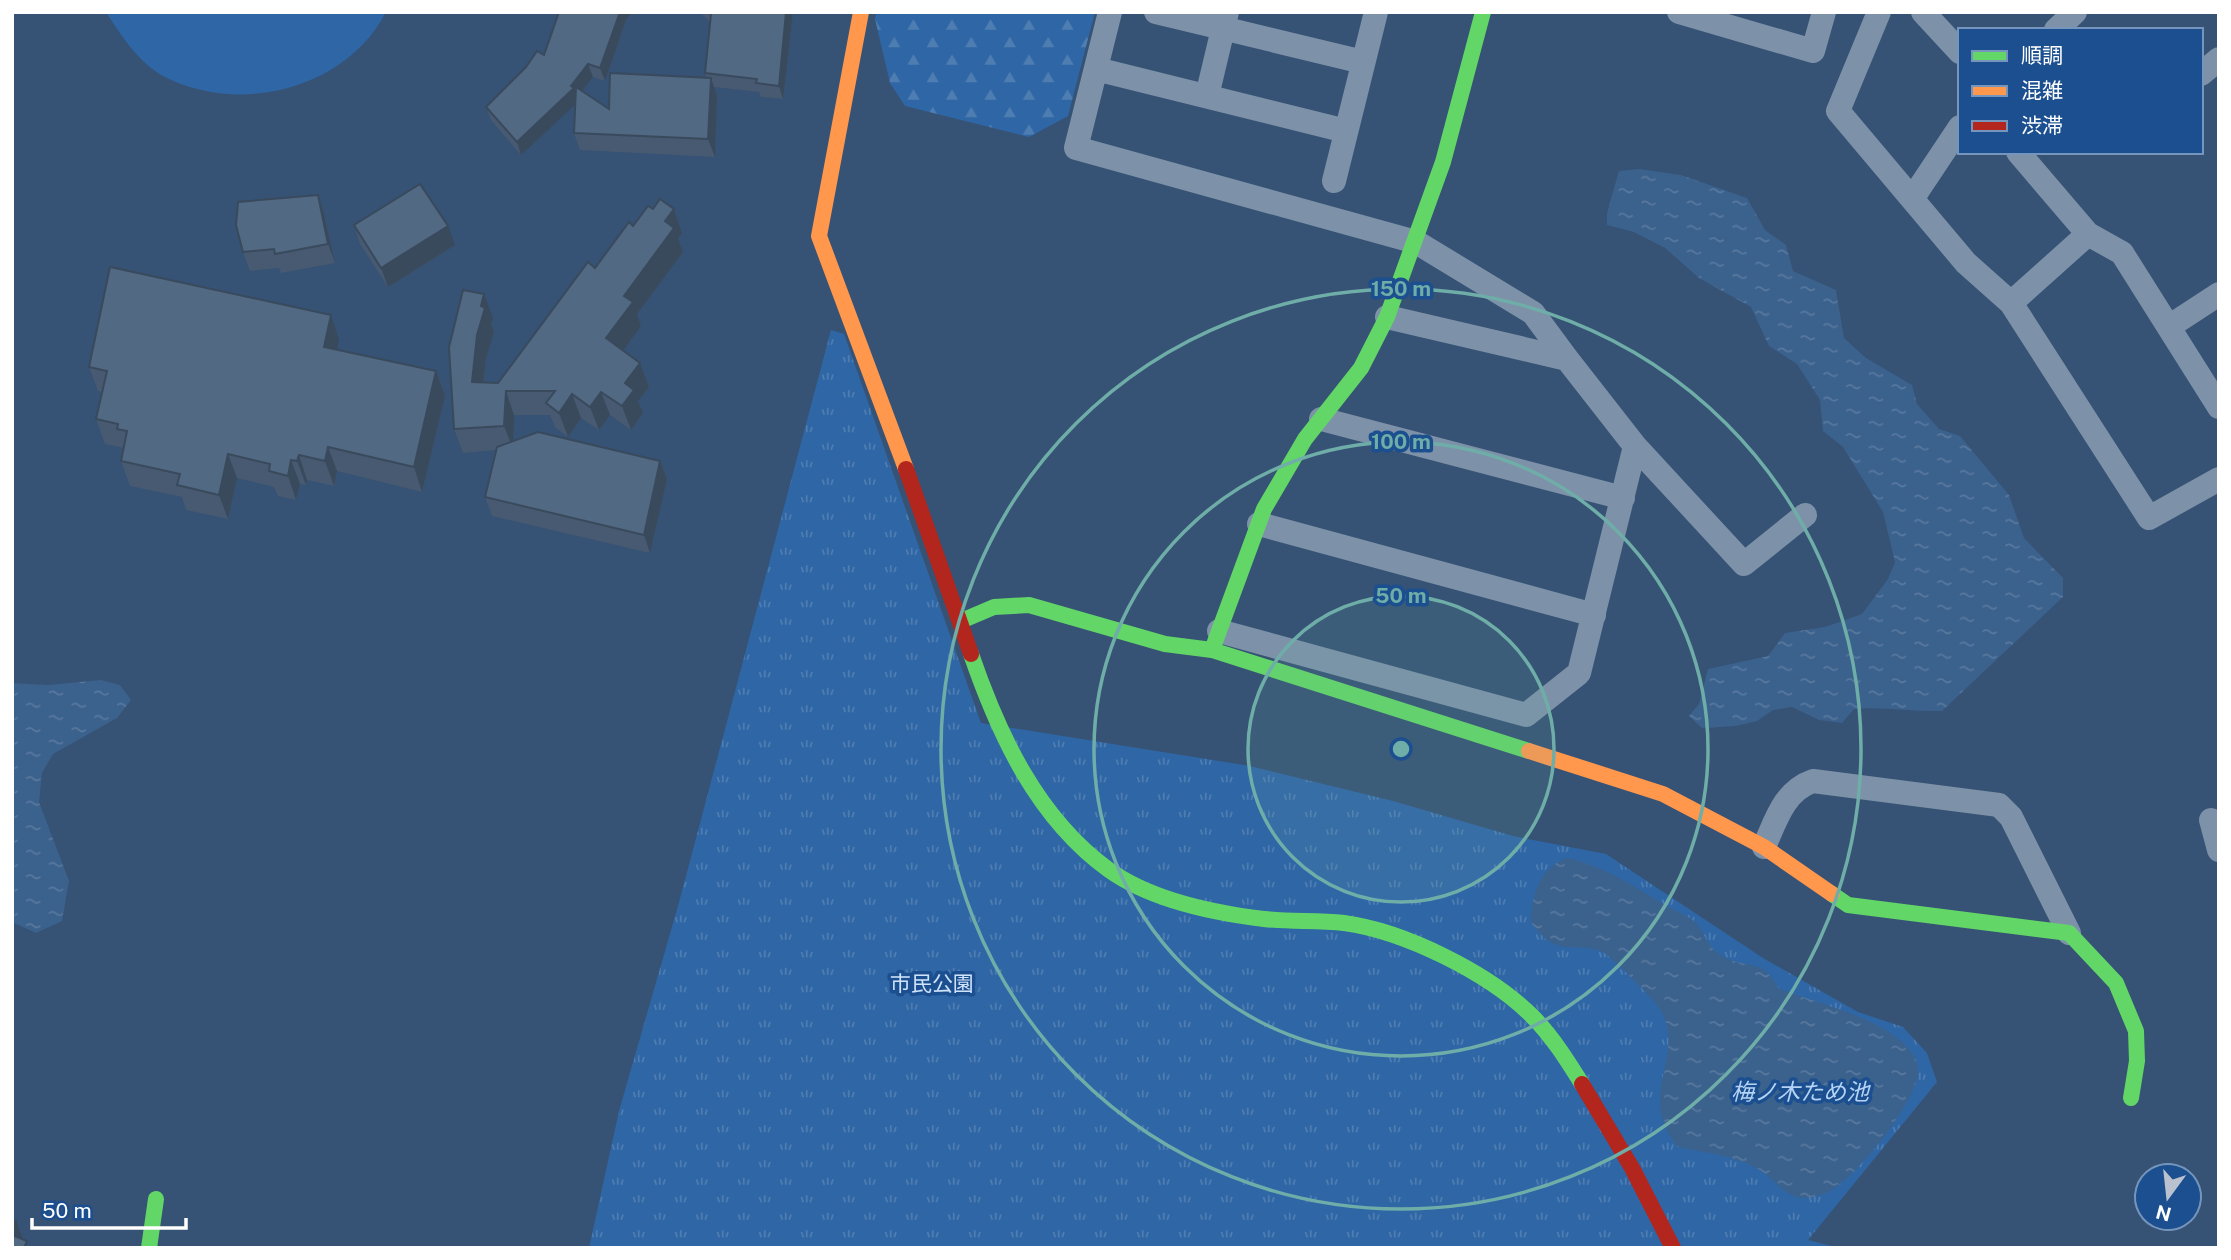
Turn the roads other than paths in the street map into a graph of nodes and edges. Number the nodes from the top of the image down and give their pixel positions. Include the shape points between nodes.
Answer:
1 (861, 12) edge
2 (1110, 12) edge
3 (1156, 12) edge
4 (1376, 12) edge
5 (1483, 12) edge
6 (1679, 12) edge
7 (1824, 12) edge
8 (1879, 12) edge
9 (1923, 12) edge
10 (2076, 12) edge
11 (1225, 20) edge
12 (2058, 28) edge
13 (1958, 50) edge
14 (2219, 59) edge
15 (1363, 62) junction
16 (1096, 69) junction
17 (2203, 73) edge
18 (1207, 96) junction
19 (1958, 130) edge
20 (1346, 131) junction
21 (2020, 154) edge
22 (1334, 181) dead end
23 (1912, 199) junction
24 (2088, 234) junction
25 (1416, 242) junction
26 (2219, 294) edge
27 (2011, 303) junction
28 (1387, 317) junction
29 (2170, 326) junction
30 (1567, 359) junction
31 (2219, 407) edge
32 (1321, 419) junction
33 (1635, 446) junction
34 (2219, 479) edge
35 (1623, 498) junction
36 (1805, 516) dead end
37 (1259, 524) junction
38 (1594, 615) junction
39 (961, 621) junction
40 (1215, 640) junction
41 (2211, 820) dead end
42 (1764, 847) junction
43 (2219, 850) edge
44 (2069, 933) junction
45 (2131, 1098) dead end
46 (156, 1199) dead end
47 (149, 1248) edge
48 (1673, 1248) edge

1 - 39 street via 818,236 852,314
2 - 16 street
3 - 11 street
4 - 15 street
5 - 25 street via 1443,162
6 - 7 street via 1813,51
8 - 23 street via 1838,111
9 - 13 street
10 - 12 street
11 - 15 street
11 - 18 street
14 - 17 street
15 - 20 street
16 - 18 street
16 - 25 street via 1076,148
18 - 20 street
19 - 23 street
20 - 22 street
21 - 24 street
23 - 27 street via 1966,263
24 - 27 street
24 - 29 street via 2122,253
25 - 28 street
25 - 30 street via 1533,313
26 - 29 street
27 - 34 street via 2149,518
28 - 30 street
28 - 32 street via 1361,368
29 - 31 street
30 - 33 street
32 - 35 street
32 - 37 street via 1305,439
33 - 35 street
33 - 36 street via 1744,564
35 - 38 street
37 - 38 street
37 - 40 street
38 - 40 street via 1579,673 1526,715
39 - 40 street via 996,604 1013,603 1165,644
39 - 48 street via 992,715 1016,763 1043,806 1110,871 1169,897 1265,919 1357,926 1402,939 1491,984 1526,1010 1568,1061 1611,1130
40 - 42 street via 1663,794
41 - 43 street
42 - 44 street via 1848,905
42 - 44 street via 1788,797 1799,786 1814,781 1999,805 2011,817
44 - 45 street via 2116,983 2136,1031
46 - 47 street

